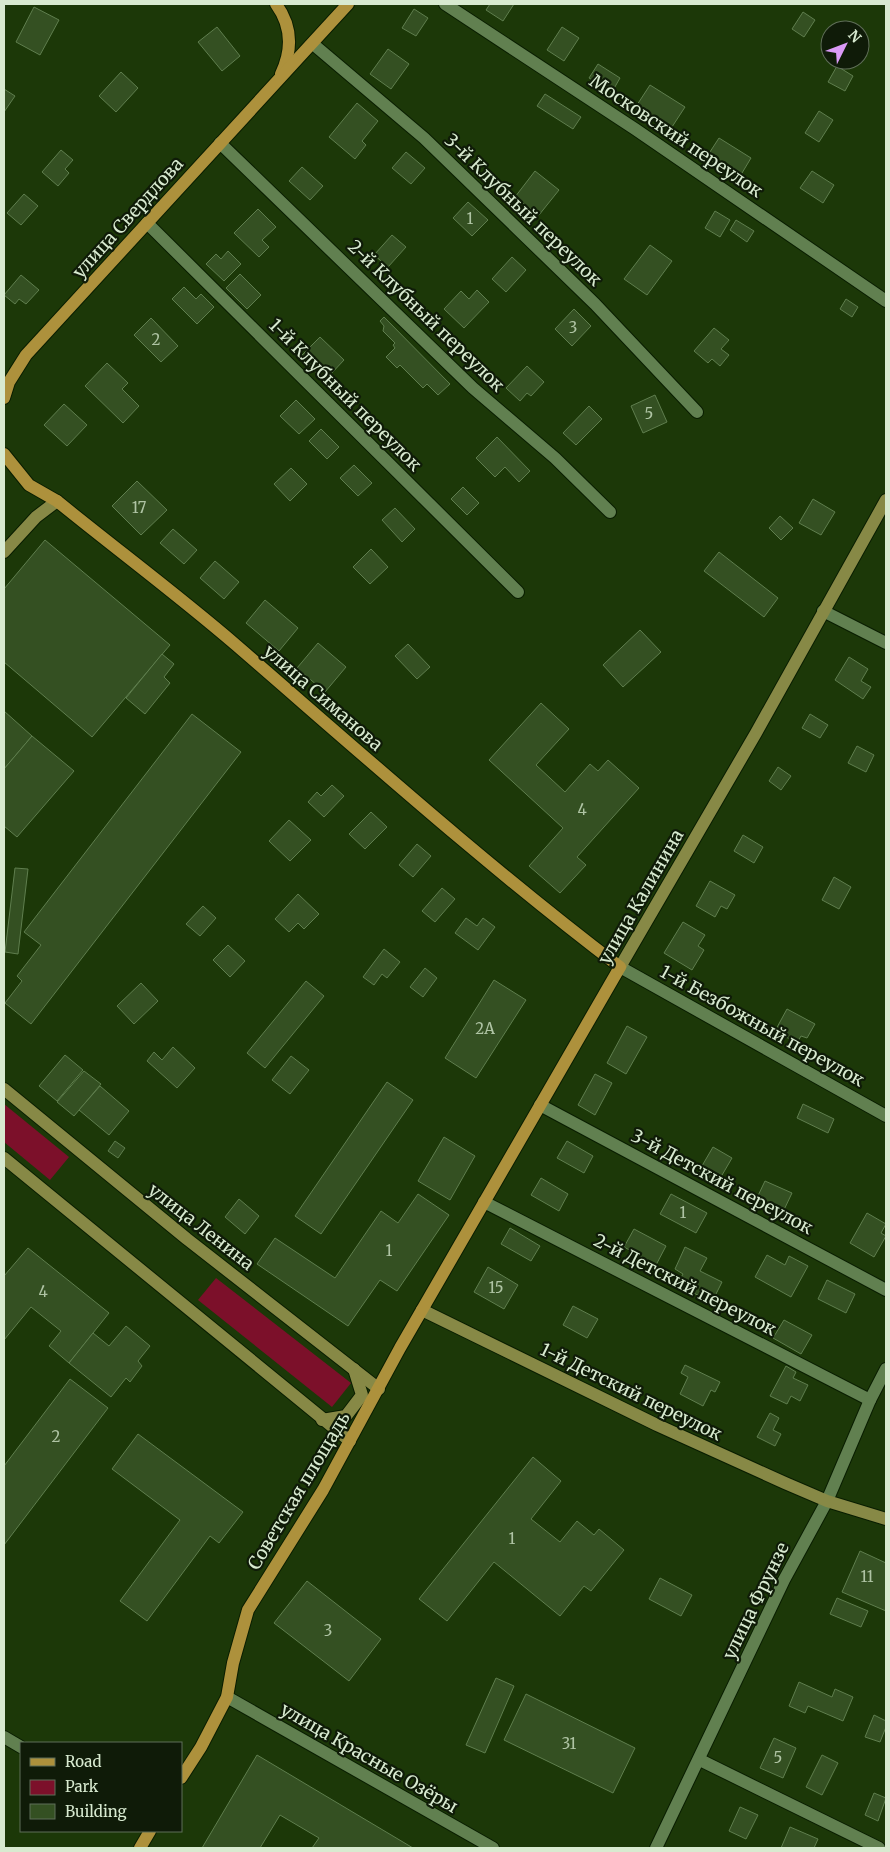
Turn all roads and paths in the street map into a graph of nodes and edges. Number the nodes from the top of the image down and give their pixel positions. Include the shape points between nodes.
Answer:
1 (276, 4) edge
2 (348, 4) edge
3 (445, 4) edge
4 (313, 44) junction
5 (277, 83) junction
6 (220, 142) junction
7 (147, 223) junction
8 (886, 300) edge
9 (4, 398) edge
10 (697, 412) dead end
11 (4, 454) edge
12 (886, 500) edge
13 (57, 501) junction
14 (610, 512) dead end
15 (4, 552) edge
16 (518, 592) dead end
17 (823, 611) junction
18 (886, 643) edge
19 (620, 967) junction
20 (4, 1089) edge
21 (540, 1105) junction
22 (886, 1116) edge
23 (4, 1158) edge
24 (484, 1202) junction
25 (886, 1290) edge
26 (422, 1310) junction
27 (354, 1369) junction
28 (886, 1369) edge
29 (380, 1388) junction
30 (870, 1400) junction
31 (322, 1420) junction
32 (350, 1441) junction
33 (827, 1501) junction
34 (886, 1519) edge
35 (227, 1698) junction
36 (4, 1737) edge
37 (20, 1746) edge
38 (700, 1760) junction
39 (182, 1776) edge
40 (149, 1832) edge
41 (140, 1848) edge
42 (493, 1848) edge
43 (656, 1848) edge
44 (879, 1848) edge

1 - 5 main road, улица Свердлова via 287,24 290,38 286,65
2 - 4 main road, улица Свердлова
3 - 8 street, Московский переулок
4 - 5 main road, улица Свердлова
4 - 10 street, 3-й Клубный переулок via 424,138 595,304
5 - 6 main road, улица Свердлова
6 - 7 main road, улица Свердлова
6 - 14 street, 2-й Клубный переулок via 473,388 555,458
7 - 9 main road, улица Свердлова via 26,355 9,382
7 - 16 street, 1-й Клубный переулок
11 - 13 main road, улица Симанова via 29,485
12 - 17 main road, улица Калинина
13 - 15 main road via 36,517
13 - 19 main road, улица Симанова via 235,644 534,901
17 - 18 street
17 - 19 main road, улица Калинина via 752,742
19 - 21 main road, улица Калинина
19 - 22 street, 1-й Безбожный переулок
20 - 27 main road, улица Ленина via 187,1239
21 - 24 main road, улица Калинина
21 - 25 street, 3-й Детский переулок
23 - 31 main road
24 - 26 main road, улица Калинина
24 - 30 street, 2-й Детский переулок
26 - 29 main road, Советская площадь
26 - 33 main road, 1-й Детский переулок via 657,1425
27 - 29 main road, улица Ленина
27 - 31 main road via 362,1395 346,1416
28 - 30 street, улица Фрунзе
29 - 32 main road, Советская площадь
30 - 33 street, улица Фрунзе
31 - 32 main road
32 - 35 main road, Советская площадь via 248,1610
33 - 34 main road, 1-й Детский переулок
33 - 38 street, улица Фрунзе via 784,1580
35 - 39 main road
35 - 42 street, улица Красные Озёры
36 - 37 street
38 - 43 street, улица Фрунзе
38 - 44 street
40 - 41 main road

